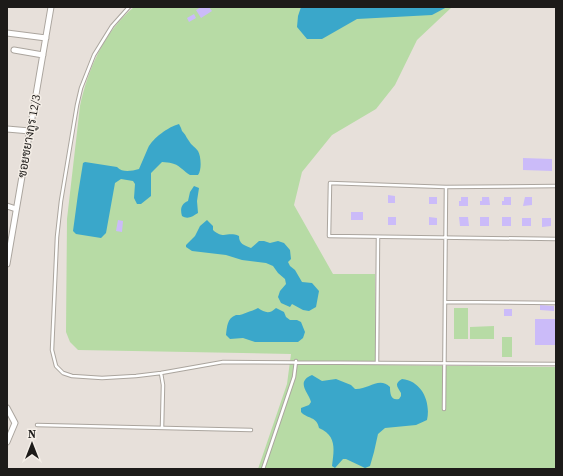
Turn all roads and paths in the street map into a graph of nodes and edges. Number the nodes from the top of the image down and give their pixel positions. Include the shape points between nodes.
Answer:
1 (52, 7) edge
2 (130, 7) edge
3 (7, 33) edge
4 (46, 38) junction
5 (14, 50) dead end
6 (43, 55) junction
7 (7, 129) edge
8 (30, 131) junction
9 (556, 186) edge
10 (446, 187) junction
11 (7, 206) edge
12 (16, 209) junction
13 (10, 235) edge
14 (378, 237) junction
15 (446, 238) junction
16 (556, 239) edge
17 (8, 250) edge
18 (7, 264) edge
19 (446, 302) junction
20 (556, 303) edge
21 (296, 361) junction
22 (377, 362) junction
23 (445, 363) junction
24 (556, 364) edge
25 (161, 373) junction
26 (7, 408) edge
27 (444, 409) dead end
28 (9, 416) edge
29 (38, 425) dead end
30 (162, 428) junction
31 (251, 430) dead end
32 (7, 442) edge
33 (263, 469) edge

1 - 4 street, ซอยชยางกูร 12/3
2 - 25 lane via 112,26 96,50 78,100 57,236 52,350 56,366 63,373 72,376 102,378
3 - 4 street
4 - 6 street, ซอยชยางกูร 12/3
5 - 6 street
6 - 8 street, ซอยชยางกูร 12/3
7 - 8 street
8 - 12 street, ซอยชยางกูร 12/3
9 - 10 lane
10 - 14 lane via 330,183 329,236
10 - 15 lane
11 - 12 street
12 - 13 street, ซอยชยางกูร 12/3
13 - 17 street, ซอยชยางกูร 12/3
14 - 15 lane
14 - 22 lane
15 - 16 lane
15 - 19 lane
17 - 18 street, ซอยชยางกูร 12/3
19 - 20 lane
19 - 23 lane
21 - 22 lane
21 - 25 lane via 223,362
21 - 33 lane via 294,377
22 - 23 lane
23 - 24 lane
23 - 27 lane
25 - 30 lane
26 - 28 street
28 - 32 street via 15,423
29 - 30 lane
30 - 31 lane

